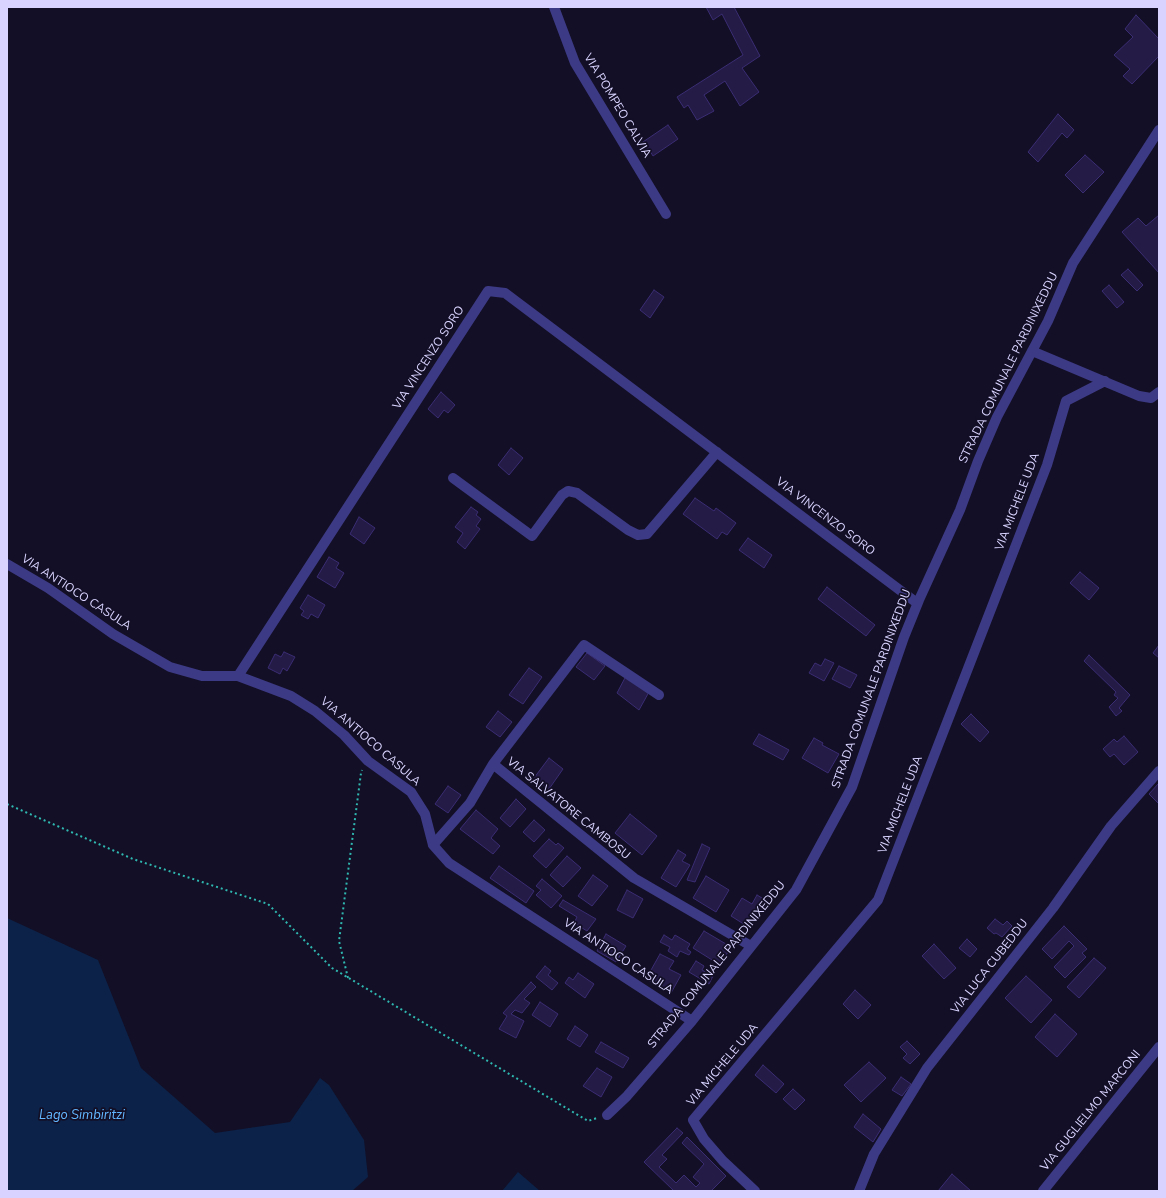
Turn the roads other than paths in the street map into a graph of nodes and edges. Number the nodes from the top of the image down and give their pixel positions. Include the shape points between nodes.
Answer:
1 (554, 7) edge
2 (1159, 130) edge
3 (666, 214) dead end
4 (1032, 351) junction
5 (1105, 381) junction
6 (1159, 392) edge
7 (717, 452) junction
8 (453, 478) dead end
9 (7, 564) edge
10 (917, 603) junction
11 (238, 676) junction
12 (659, 695) dead end
13 (493, 764) junction
14 (1159, 771) edge
15 (433, 845) junction
16 (751, 946) junction
17 (692, 1021) junction
18 (1159, 1047) edge
19 (607, 1115) road end
20 (756, 1191) edge
21 (859, 1191) edge
22 (1043, 1191) edge

1 - 3 street, VIA POMPEO CALVIA via 575,63
2 - 4 street, STRADA COMUNALE PARDINIXEDDU via 1074,263
4 - 5 street
4 - 10 street, STRADA COMUNALE PARDINIXEDDU via 997,417 960,510
5 - 6 street via 1139,396 1151,398
5 - 20 street, VIA MICHELE UDA via 1066,401 1047,465 878,900 693,1120 704,1139 723,1161
7 - 8 street via 647,534 638,535 577,493 568,491 562,495 532,536
7 - 10 street, VIA VINCENZO SORO
7 - 11 street, VIA VINCENZO SORO via 505,293 488,291
9 - 11 street, VIA ANTIOCO CASULA via 48,588 112,634 170,667 202,676
10 - 16 street, STRADA COMUNALE PARDINIXEDDU via 852,787 796,890
11 - 15 street, VIA ANTIOCO CASULA via 291,696 316,711 344,735 368,761 411,792 425,814
12 - 13 street, VIA SALVATORE CAMBOSU via 584,645
13 - 15 street via 470,803
13 - 16 street, VIA SALVATORE CAMBOSU via 634,878
14 - 21 street, VIA LUCA CUBEDDU via 1111,826 1053,908 927,1068 874,1154
15 - 17 street, VIA ANTIOCO CASULA via 449,863
16 - 17 street, STRADA COMUNALE PARDINIXEDDU
17 - 19 street, STRADA COMUNALE PARDINIXEDDU
18 - 22 street, VIA GUGLIELMO MARCONI

